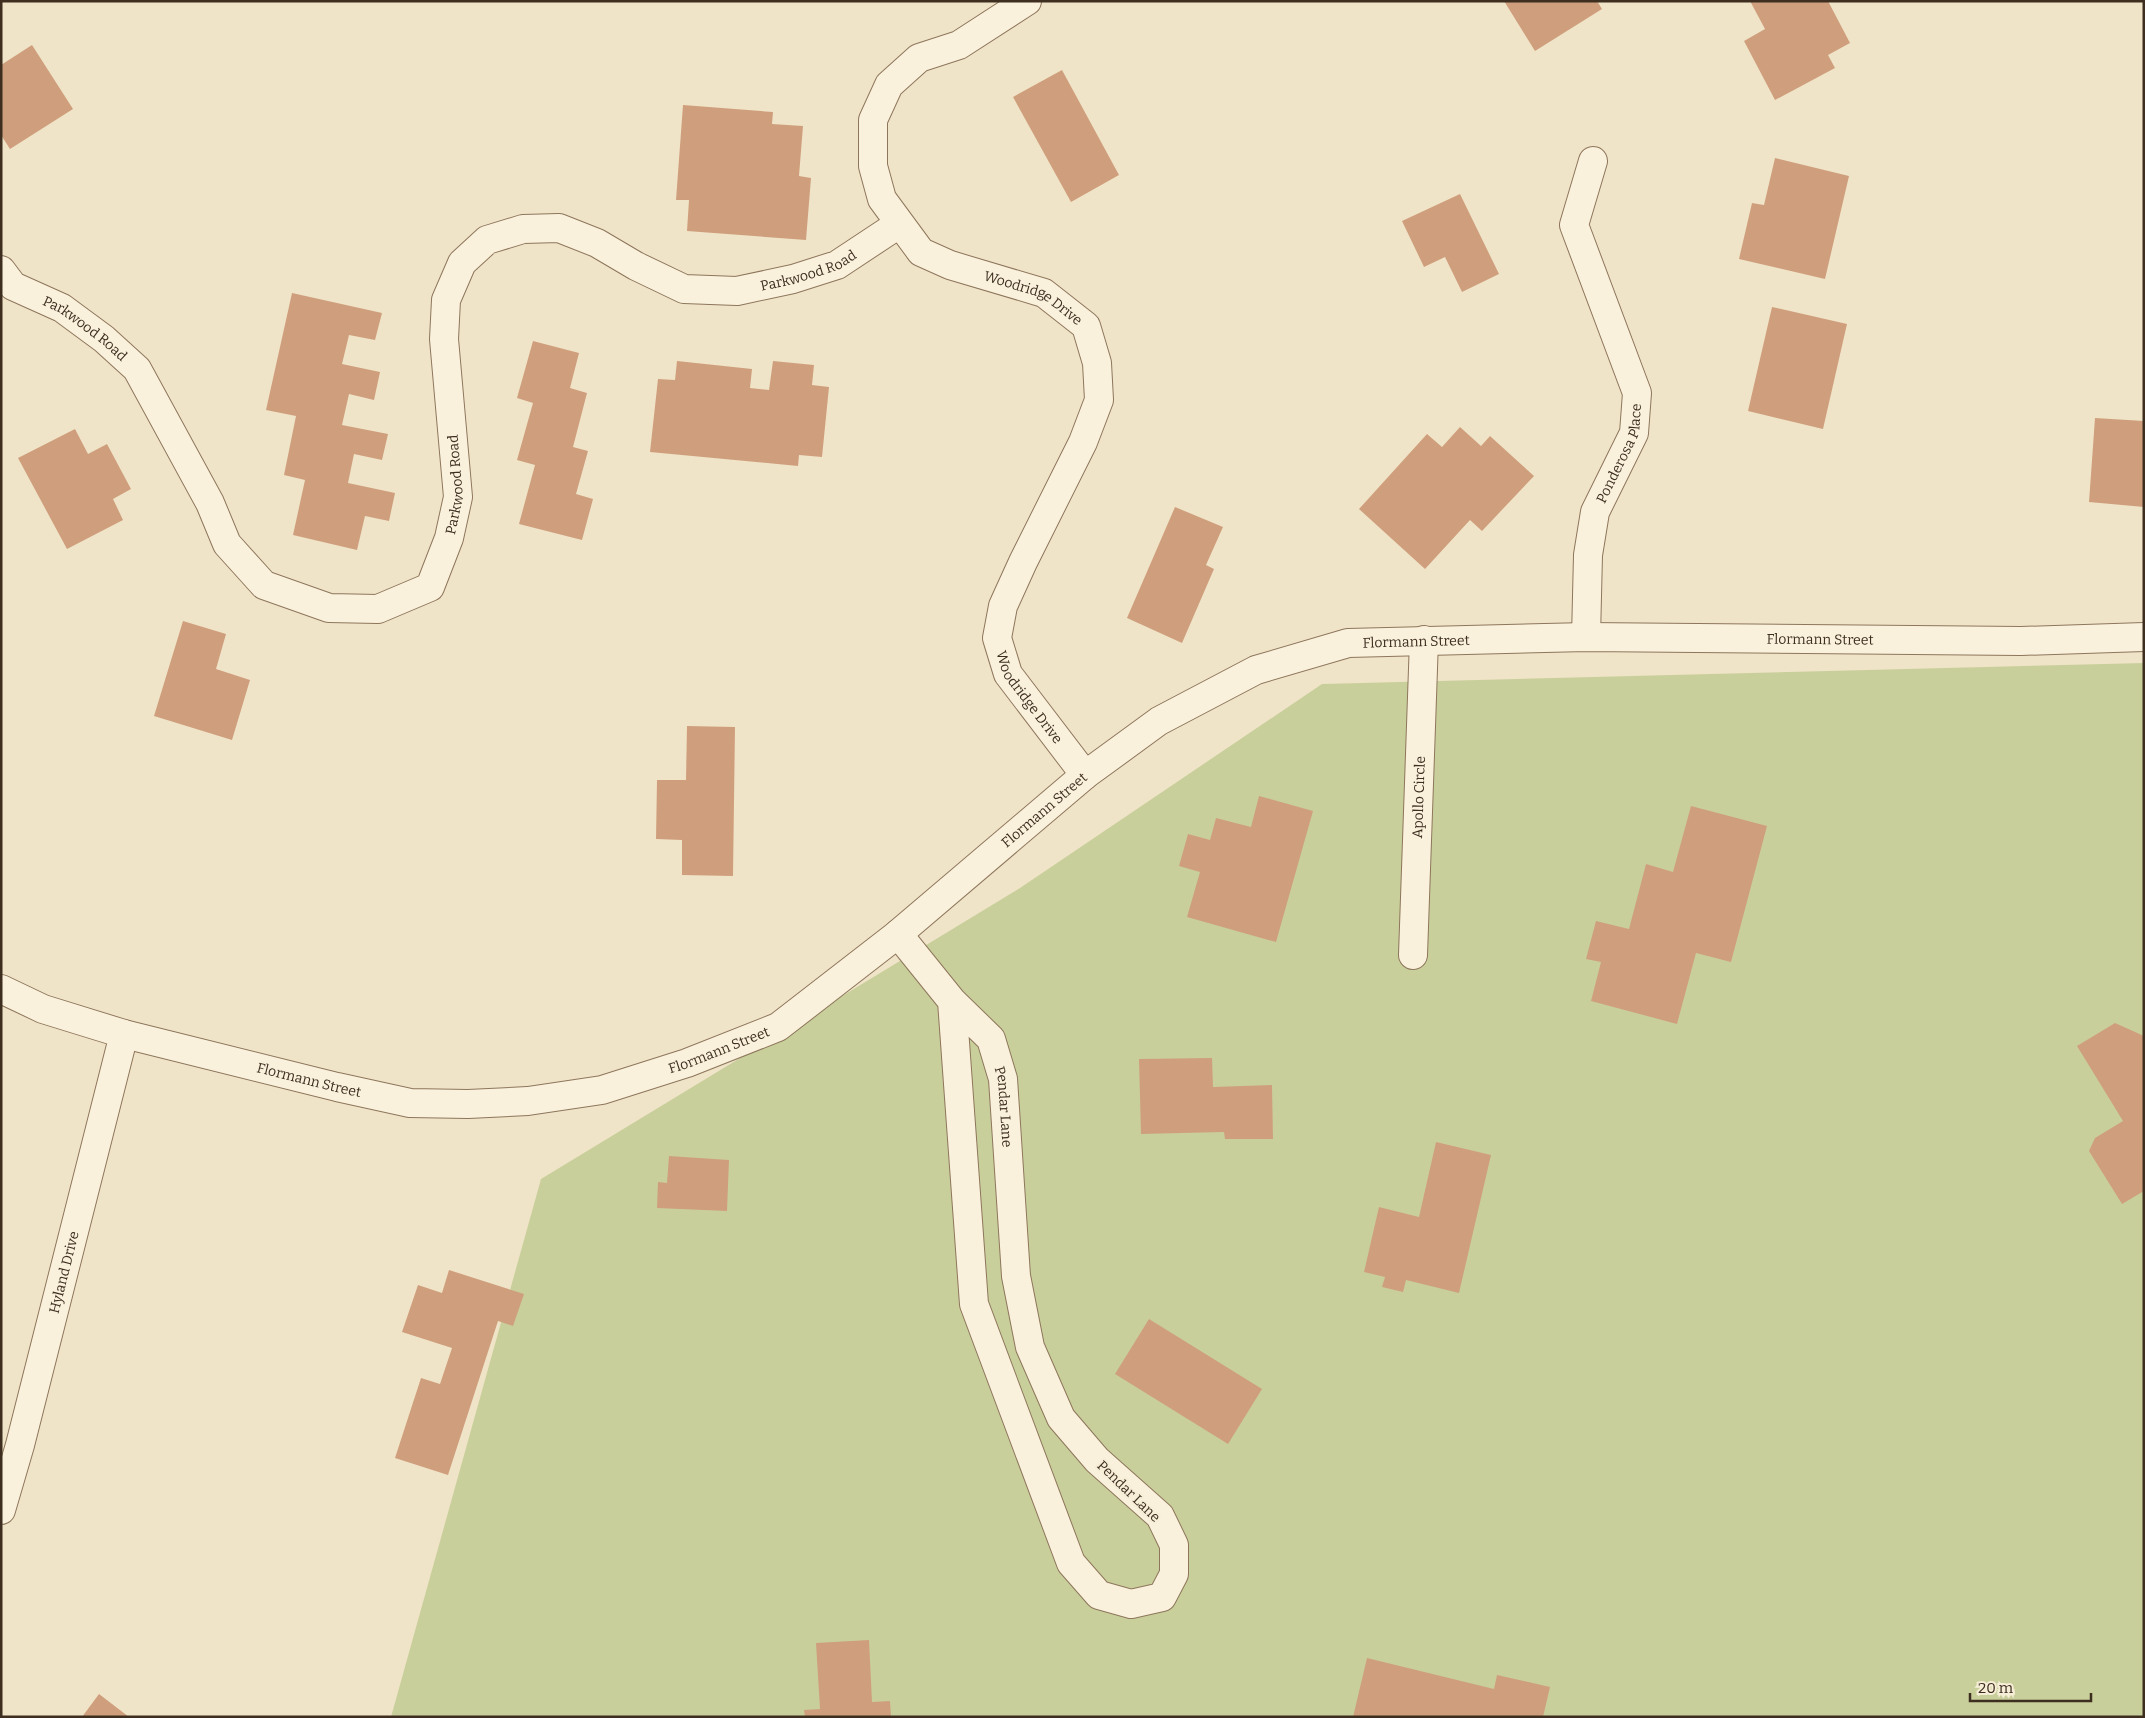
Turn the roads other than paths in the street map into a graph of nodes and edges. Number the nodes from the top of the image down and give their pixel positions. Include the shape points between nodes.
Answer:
1 (1027, 1) edge
2 (1593, 161) dead end
3 (899, 224) junction
4 (1, 270) edge
5 (1586, 637) junction
6 (2144, 637) edge
7 (1424, 640) junction
8 (1084, 775) junction
9 (898, 934) junction
10 (1413, 955) dead end
11 (1, 989) edge
12 (952, 1001) junction
13 (124, 1034) junction
14 (1, 1510) edge

1 - 3 street, Woodridge Drive via 959,45 919,58 889,85 873,120 873,166 882,199
2 - 5 street, Ponderosa Place via 1574,226 1637,393 1634,433 1595,512 1588,555
3 - 4 street, Parkwood Road via 837,265 737,291 684,289 597,243 559,228 523,229 487,240 462,263 446,300 444,338 458,497 449,538 430,587 378,609 329,608 264,585 227,544 210,502 137,369 62,308 13,286
3 - 8 street, Woodridge Drive via 921,252 950,265 1044,293 1086,326 1097,363 1099,400 1083,442 1004,606 997,638 1008,674
5 - 6 street, Flormann Street via 2020,641
5 - 7 street, Flormann Street
7 - 8 street, Flormann Street via 1348,643 1256,670 1159,721
7 - 10 street, Apollo Circle
8 - 9 street, Flormann Street
9 - 12 street, Pendar Lane
9 - 13 street, Flormann Street via 778,1027 687,1063 602,1090 528,1101 410,1103
11 - 13 street, Flormann Street via 43,1009
12 - 12 street, Pendar Lane via 974,1304 1071,1563 1099,1595 1131,1604 1162,1597 1174,1574 1174,1545 1160,1516 1097,1460 1061,1418 1030,1348 1016,1276 1003,1079 991,1039
13 - 14 street, Hyland Drive via 28,1416

